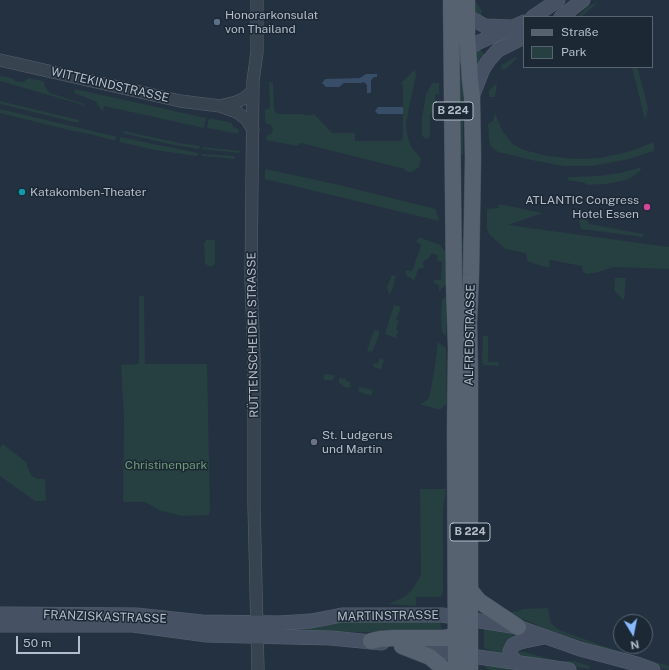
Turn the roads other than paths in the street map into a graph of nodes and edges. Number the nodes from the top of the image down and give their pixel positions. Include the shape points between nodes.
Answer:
1 (257, 0) edge
2 (451, 0) edge
3 (467, 0) edge
4 (558, 0) edge
5 (583, 0) edge
6 (467, 16) junction
7 (534, 16) edge
8 (562, 16) edge
9 (519, 24) edge
10 (523, 38) edge
11 (468, 49) junction
12 (0, 60) edge
13 (453, 70) junction
14 (253, 91) junction
15 (472, 97) junction
16 (220, 106) junction
17 (253, 131) junction
18 (470, 590) junction
19 (0, 614) edge
20 (466, 621) junction
21 (0, 625) edge
22 (518, 627) junction
23 (258, 629) junction
24 (457, 636) junction
25 (545, 637) junction
26 (371, 641) junction
27 (402, 646) junction
28 (465, 659) edge
29 (516, 662) junction
30 (258, 670) edge
31 (445, 670) edge
32 (456, 670) edge
33 (569, 670) edge
34 (653, 670) edge

1 - 14 street, RÜTTENSCHEIDER STRASSE
2 - 13 main road, ALFREDSTRASSE / B 224
3 - 6 main road, ALFREDSTRASSE / B 224
4 - 7 main road
5 - 8 main road
6 - 9 main road via 486,26
6 - 11 main road, ALFREDSTRASSE / B 224
9 - 11 main road
10 - 15 main road via 498,50 489,60
11 - 13 main road
11 - 15 main road, ALFREDSTRASSE / B 224
12 - 16 street, WITTEKINDSTRASSE via 180,101
13 - 20 main road, ALFREDSTRASSE / B 224 via 455,431
14 - 16 street, WITTEKINDSTRASSE via 244,99
14 - 17 street, RÜTTENSCHEIDER STRASSE
15 - 18 main road, ALFREDSTRASSE / B 224 via 469,323
16 - 17 street, WITTEKINDSTRASSE via 237,112 247,120
17 - 23 street, RÜTTENSCHEIDER STRASSE via 254,498
18 - 20 main road, ALFREDSTRASSE / B 224
18 - 22 main road via 479,601
19 - 23 main road, FRANZISKASTRASSE via 136,615
20 - 22 main road, MARTINSTRASSE
20 - 23 main road, MARTINSTRASSE via 442,615 342,615
20 - 24 main road, ALFREDSTRASSE / B 224
20 - 28 main road, ALFREDSTRASSE / B 224
21 - 23 main road, FRANZISKASTRASSE via 133,626 207,635
22 - 25 main road, MARTINSTRASSE
23 - 26 main road, MARTINSTRASSE
23 - 30 street, RÜTTENSCHEIDER STRASSE
24 - 26 main road via 440,639
24 - 28 main road, ALFREDSTRASSE / B 224
25 - 29 main road via 513,645 510,651
25 - 34 main road, MARTINSTRASSE
26 - 27 main road, MARTINSTRASSE
27 - 28 main road, MARTINSTRASSE
27 - 31 main road via 425,655
28 - 29 main road, MARTINSTRASSE
28 - 32 main road, ALFREDSTRASSE / B 224
29 - 33 main road, MARTINSTRASSE

